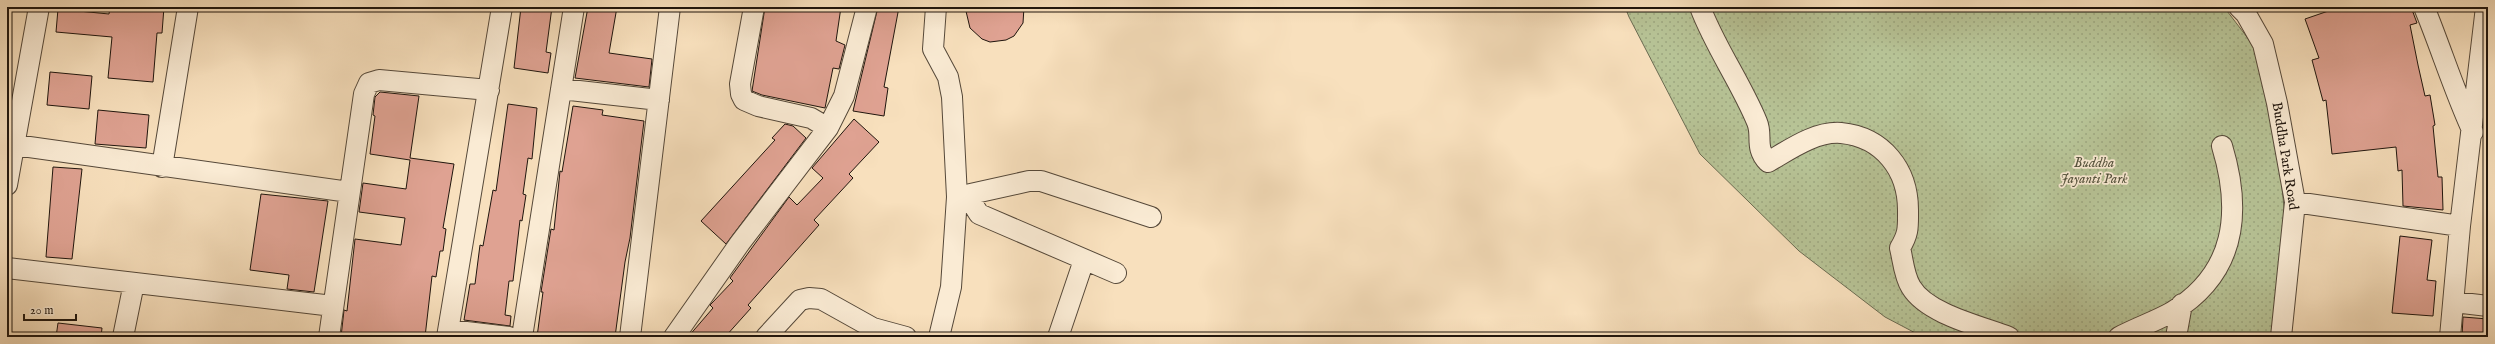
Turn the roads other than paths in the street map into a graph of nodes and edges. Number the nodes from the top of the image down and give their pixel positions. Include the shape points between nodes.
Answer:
1 (39, 7) edge
2 (188, 7) edge
3 (502, 7) edge
4 (574, 7) edge
5 (670, 7) edge
6 (754, 7) edge
7 (867, 7) edge
8 (936, 7) edge
9 (1700, 7) edge
10 (2239, 7) edge
11 (2424, 7) edge
12 (2486, 7) edge
13 (562, 89) junction
14 (489, 90) junction
15 (659, 100) junction
16 (828, 128) junction
17 (2473, 132) junction
18 (15, 145) junction
19 (2222, 146) dead end
20 (162, 167) junction
21 (7, 185) edge
22 (349, 192) junction
23 (962, 196) junction
24 (2295, 202) junction
25 (1151, 217) dead end
26 (2460, 226) junction
27 (1084, 260) junction
28 (7, 268) edge
29 (1116, 272) dead end
30 (134, 283) junction
31 (2454, 302) junction
32 (2182, 304) junction
33 (333, 306) junction
34 (2488, 306) edge
35 (448, 333) edge
36 (869, 333) edge
37 (123, 337) edge
38 (329, 337) edge
39 (509, 337) edge
40 (522, 337) edge
41 (630, 337) edge
42 (674, 337) edge
43 (766, 337) edge
44 (906, 337) edge
45 (939, 337) edge
46 (1058, 337) edge
47 (2009, 337) edge
48 (2120, 337) edge
49 (2176, 337) edge
50 (2281, 337) edge
51 (2450, 337) edge

1 - 18 street
2 - 20 street
3 - 14 street
4 - 13 street
5 - 15 street
6 - 16 street via 740,84 744,100 758,106 811,118
7 - 16 street via 844,96
8 - 23 street via 933,49 948,77 952,97
9 - 47 street via 1758,124 1759,146 1763,157 1768,162 1822,135 1841,133 1861,137 1883,149 1896,163 1905,182 1908,198 1908,235 1900,248 1910,285 1918,297 1932,307
10 - 24 street, Buddha Park Road via 2246,14 2263,44 2277,103
11 - 17 street via 2438,39 2455,94
12 - 17 street
13 - 15 street
13 - 40 street
14 - 22 street via 379,80 368,83 364,94
14 - 35 street
15 - 41 street
16 - 42 street via 740,243
17 - 26 street
18 - 20 street
18 - 21 street
19 - 32 street via 2231,176 2231,229 2224,254 2214,275
20 - 22 street
22 - 33 street
23 - 25 street via 1030,181 1041,181
23 - 27 street via 979,214
23 - 45 street via 951,287
24 - 26 street
24 - 50 street, Buddha Park Road
26 - 31 street
27 - 29 street
27 - 46 street
28 - 30 street
30 - 33 street
30 - 37 street
31 - 34 street
31 - 51 street
32 - 48 street via 2172,312
32 - 49 street
33 - 38 street
35 - 39 street
36 - 43 street via 821,299 809,298 800,300
36 - 44 street

